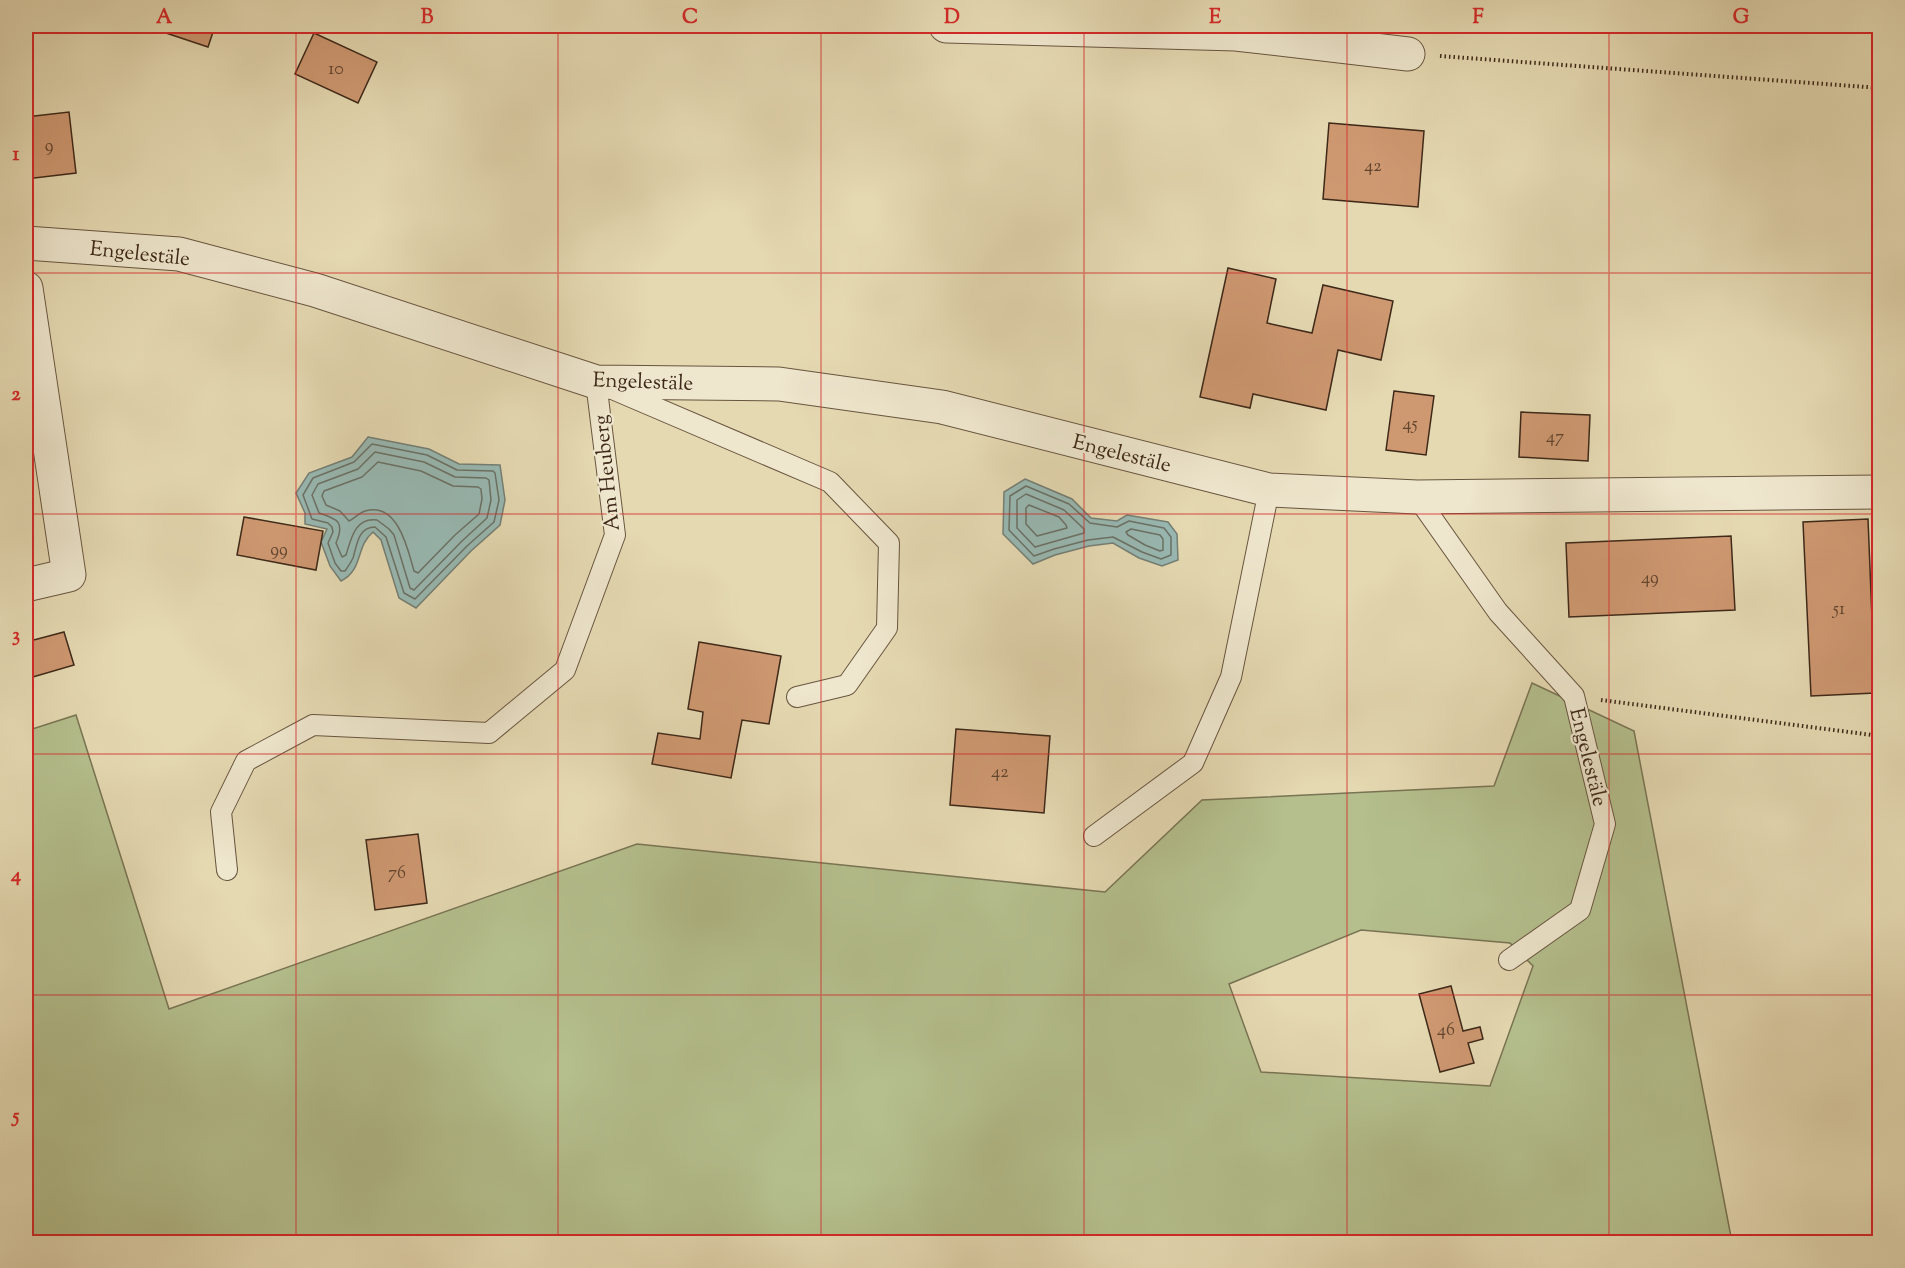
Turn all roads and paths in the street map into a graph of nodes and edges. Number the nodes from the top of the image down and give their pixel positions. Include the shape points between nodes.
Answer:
1 (946, 26) edge
2 (1408, 54) joint
3 (1880, 88) edge
4 (26, 243) edge
5 (26, 288) edge
6 (596, 382) junction
7 (1269, 490) junction
8 (1880, 492) edge
9 (1417, 497) junction
10 (26, 585) edge
11 (1574, 696) junction
12 (797, 698) dead end
13 (1880, 736) edge
14 (1094, 836) dead end
15 (227, 870) dead end
16 (1509, 960) dead end

1 - 2 street via 1236,34
2 - 3 path
4 - 6 street, Engelestäle via 179,254 315,290
5 - 10 street via 69,575
6 - 7 street, Engelestäle via 779,384 942,407
6 - 12 lane, Am Heuberg via 830,482 889,543 887,628 847,685
6 - 15 lane, Am Heuberg via 615,535 565,670 489,733 313,725 246,761 221,812
7 - 9 street, Engelestäle
7 - 14 lane via 1231,677 1193,763
8 - 9 street, Engelestäle
9 - 11 lane, Engelestäle via 1498,612
11 - 13 path
11 - 16 lane, Engelestäle via 1605,824 1580,910

